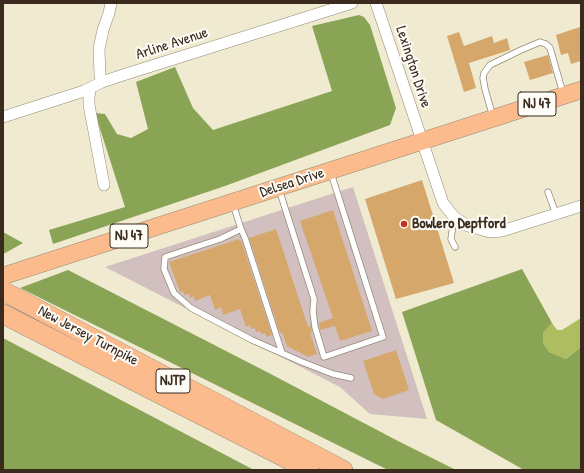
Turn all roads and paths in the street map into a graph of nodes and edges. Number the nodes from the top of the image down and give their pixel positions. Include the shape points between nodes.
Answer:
1 (110, 3) edge
2 (352, 3) edge
3 (376, 3) edge
4 (102, 82) junction
5 (90, 88) junction
6 (581, 90) edge
7 (563, 95) junction
8 (3, 117) edge
9 (494, 118) junction
10 (422, 141) junction
11 (330, 171) junction
12 (104, 185) dead end
13 (279, 187) junction
14 (548, 192) dead end
15 (233, 202) junction
16 (581, 206) edge
17 (556, 214) junction
18 (454, 217) junction
19 (241, 230) junction
20 (455, 247) dead end
21 (3, 276) edge
22 (3, 291) edge
23 (3, 314) edge
24 (282, 354) junction
25 (351, 378) dead end
26 (309, 470) edge
27 (343, 470) edge

1 - 4 street via 99,48
2 - 4 street, Arline Avenue
3 - 10 street, Lexington Drive
4 - 5 street, Arline Avenue
5 - 8 street, Arline Avenue
5 - 12 street via 89,105
6 - 7 main road, Delsea Drive / NJ 47
7 - 9 main road, Delsea Drive / NJ 47
7 - 9 lane via 550,48 540,42 490,65 484,73 485,89
9 - 10 main road, Delsea Drive / NJ 47
10 - 11 main road, Delsea Drive / NJ 47
10 - 18 street, Lexington Drive via 443,203
11 - 13 main road, Delsea Drive / NJ 47
11 - 13 lane via 383,337 324,357 312,312 314,299
13 - 15 main road, Delsea Drive / NJ 47
14 - 17 lane
15 - 19 lane
15 - 21 main road, Delsea Drive / NJ 47
16 - 17 street
17 - 18 street via 502,231 490,232 468,226
18 - 20 lane via 451,239
19 - 24 lane
19 - 24 lane via 220,240 165,257 164,269 174,293 190,308
22 - 27 highway, New Jersey Turnpike / NJTP
23 - 26 highway, New Jersey Turnpike / NJTP
24 - 25 lane via 333,374

